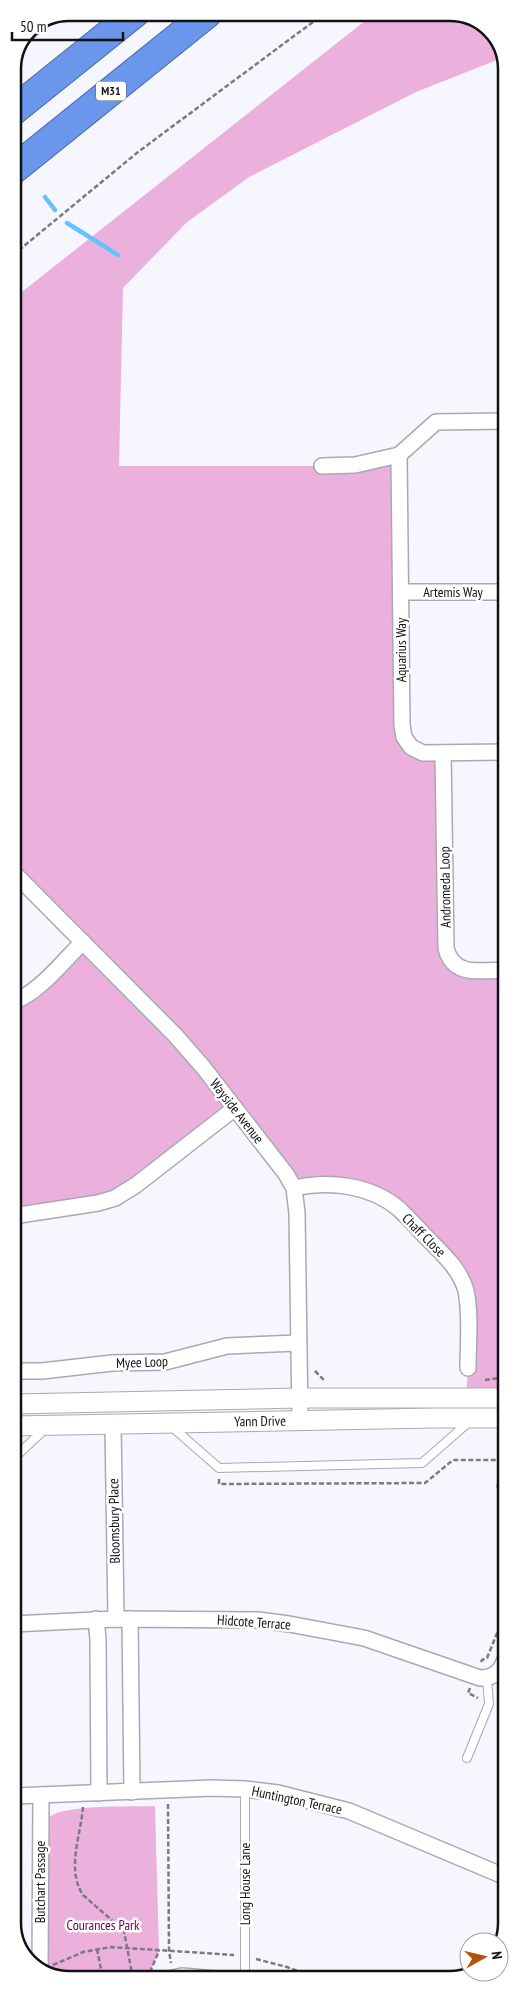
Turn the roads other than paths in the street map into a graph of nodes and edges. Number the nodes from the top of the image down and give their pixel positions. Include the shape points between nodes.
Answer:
1 (125, 21) edge
2 (198, 21) edge
3 (21, 105) edge
4 (21, 164) edge
5 (498, 422) edge
6 (399, 455) junction
7 (322, 466) dead end
8 (401, 592) junction
9 (498, 592) edge
10 (498, 752) edge
11 (443, 753) junction
12 (21, 880) edge
13 (83, 942) junction
14 (498, 970) edge
15 (21, 998) edge
16 (235, 1108) junction
17 (294, 1188) junction
18 (21, 1215) edge
19 (298, 1343) junction
20 (468, 1368) dead end
21 (21, 1371) edge
22 (299, 1398) junction
23 (498, 1398) edge
24 (21, 1404) edge
25 (474, 1418) junction
26 (498, 1418) edge
27 (300, 1420) junction
28 (167, 1423) junction
29 (113, 1424) junction
30 (50, 1425) junction
31 (21, 1426) edge
32 (21, 1452) edge
33 (123, 1619) junction
34 (96, 1620) junction
35 (21, 1624) edge
36 (498, 1672) edge
37 (487, 1678) junction
38 (467, 1758) dead end
39 (245, 1789) junction
40 (132, 1792) junction
41 (99, 1793) junction
42 (41, 1795) junction
43 (21, 1796) edge
44 (498, 1873) edge
45 (40, 1961) edge
46 (244, 1971) edge

1 - 3 highway
2 - 4 highway, M31
5 - 6 street via 436,422
6 - 7 street via 355,465
6 - 8 street, Aquarius Way
8 - 9 street, Artemis Way
8 - 11 street, Aquarius Way via 404,738 410,746 423,753
10 - 11 street, Aquarius Way
11 - 14 street, Andromeda Loop via 448,958 462,969
12 - 13 street, Wayside Avenue
13 - 15 street
13 - 16 street, Wayside Avenue via 175,1035
16 - 17 street, Wayside Avenue
16 - 18 street via 120,1195 98,1203
17 - 19 street, Wayside Avenue
17 - 20 street, Chaff Close via 326,1184 372,1192 398,1209 447,1258 466,1291
19 - 21 street, Myee Loop via 227,1346 165,1362
19 - 22 street, Wayside Avenue
22 - 23 street, Yann Drive
22 - 24 street, Yann Drive
22 - 27 street, Wayside Avenue
25 - 26 street, Yann Drive
25 - 27 street, Yann Drive
25 - 28 lane via 422,1463 219,1468
27 - 28 street, Yann Drive
28 - 29 street, Yann Drive
29 - 30 street, Yann Drive
29 - 33 street, Bloomsbury Place
30 - 31 street, Yann Drive
30 - 32 lane
33 - 34 street, Hidcote Terrace
33 - 37 street, Hidcote Terrace via 258,1620 320,1628 364,1638 472,1676
33 - 40 street, Bloomsbury Place
34 - 35 street, Hidcote Terrace
34 - 41 street
36 - 37 street
37 - 38 lane via 489,1704
39 - 40 street, Huntington Terrace
39 - 44 street, Huntington Terrace via 278,1793 349,1811
39 - 46 lane, Long House Lane
40 - 41 street, Huntington Terrace
41 - 42 street, Huntington Terrace
42 - 43 street, Huntington Terrace
42 - 45 street, Butchart Passage

